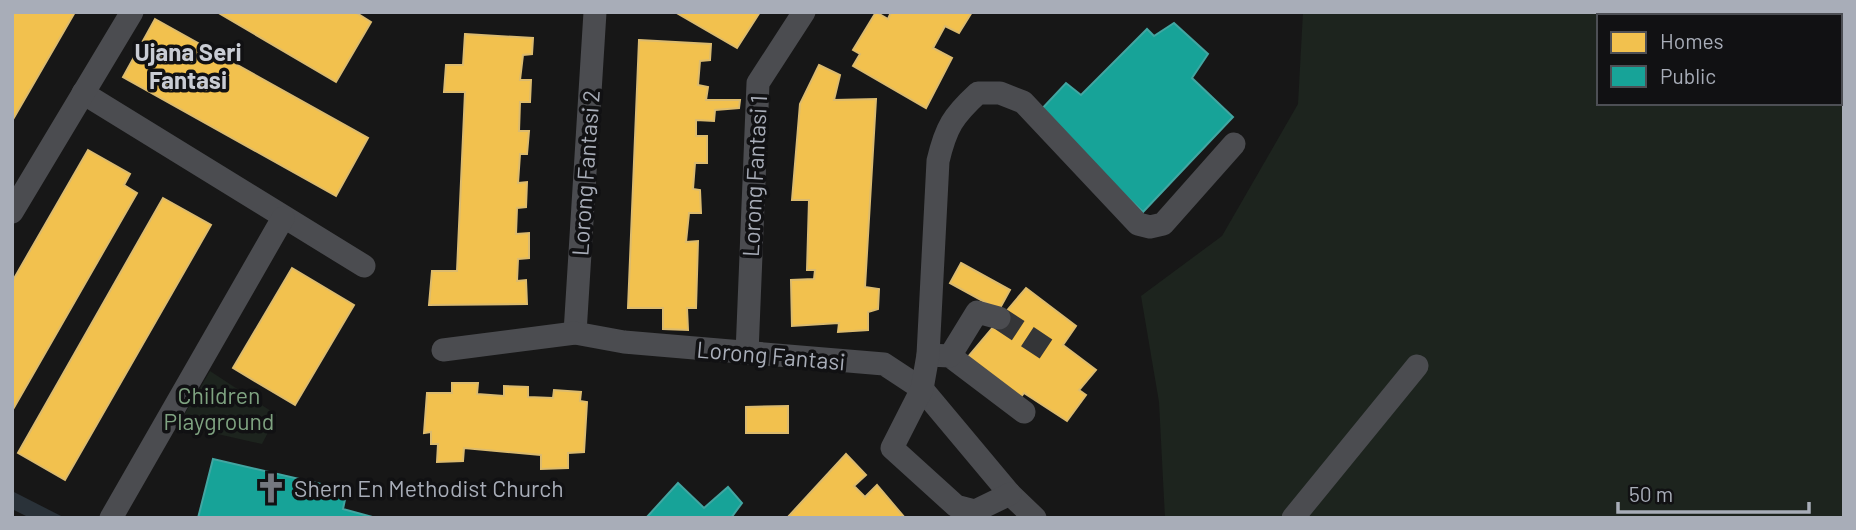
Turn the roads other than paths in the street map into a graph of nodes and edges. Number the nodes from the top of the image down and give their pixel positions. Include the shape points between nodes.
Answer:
1 (132, 12) edge
2 (595, 12) edge
3 (804, 12) edge
4 (83, 93) junction
5 (1234, 144) dead end
6 (12, 212) edge
7 (283, 218) junction
8 (364, 266) dead end
9 (999, 318) tunnel mouth
10 (575, 333) junction
11 (443, 350) dead end
12 (747, 353) junction
13 (939, 355) junction
14 (1418, 366) dead end
15 (922, 389) junction
16 (1024, 412) dead end
17 (1010, 494) junction
18 (111, 518) edge
19 (1035, 518) edge
20 (1293, 518) edge

1 - 4 street
2 - 10 street, Lorong Fantasi 2
3 - 12 street, Lorong Fantasi 1 via 758,83
4 - 6 street
4 - 7 street
5 - 13 street via 1163,224 1150,228 1138,224 1023,102 1000,93 978,93 954,115 938,161
7 - 8 street
7 - 18 street
9 - 13 street via 977,312
10 - 11 street, Lorong Fantasi
10 - 12 street, Lorong Fantasi
12 - 15 street, Lorong Fantasi via 884,364
13 - 15 street
13 - 16 street
14 - 20 street
15 - 17 street, Lorong Fantasi
15 - 17 street via 892,448 956,506 975,511
17 - 19 street, Lorong Fantasi

